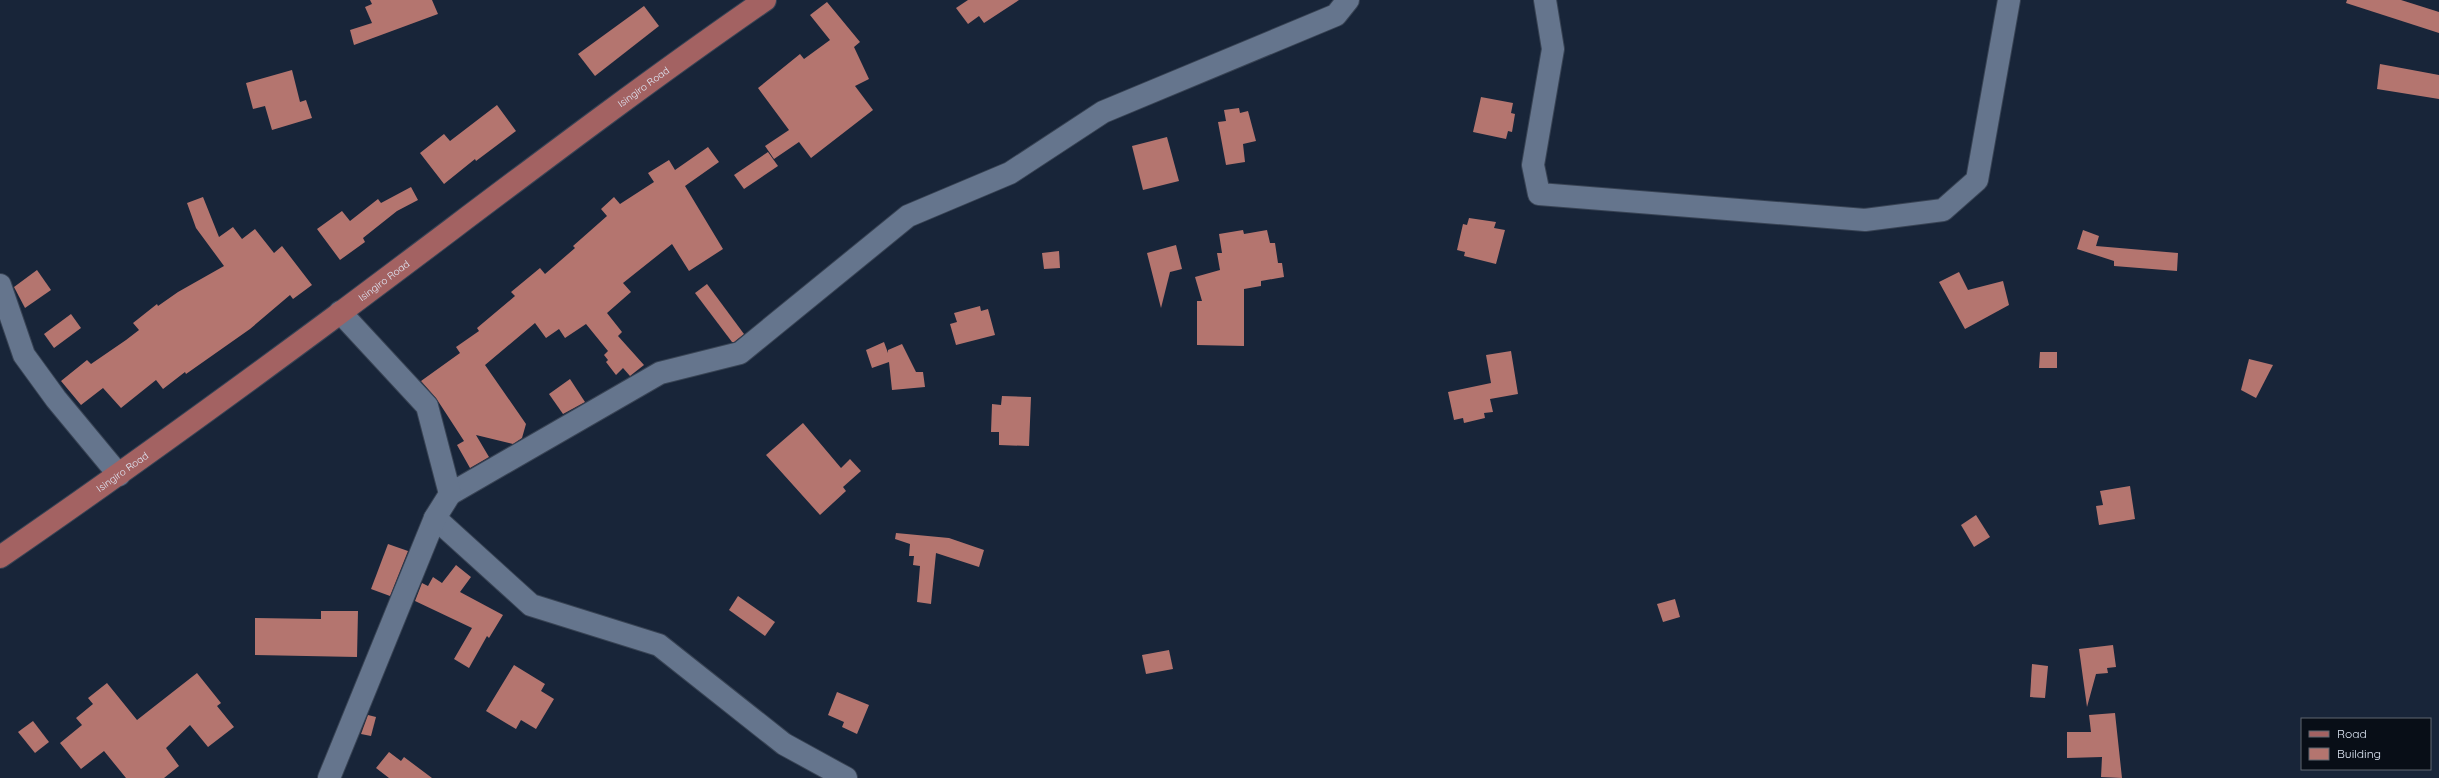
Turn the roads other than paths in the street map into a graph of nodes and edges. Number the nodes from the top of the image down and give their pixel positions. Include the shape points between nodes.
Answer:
1 (765, 0) edge
2 (1348, 0) edge
3 (1545, 0) edge
4 (2008, 0) edge
5 (0, 285) edge
6 (340, 312) junction
7 (119, 475) junction
8 (450, 494) junction
9 (435, 518) junction
10 (0, 558) edge
11 (329, 778) edge
12 (846, 778) edge

1 - 6 main road, Isingiro Road via 653,78
2 - 8 street via 1336,15 1103,112 1010,173 908,216 740,353 660,373
3 - 4 street via 1553,49 1533,165 1539,194 1865,220 1943,210 1977,180
5 - 7 street via 24,355 56,399
6 - 7 main road, Isingiro Road
6 - 8 street via 427,406
7 - 10 main road, Isingiro Road
8 - 9 street
9 - 11 street
9 - 12 street via 531,605 659,644 784,744

